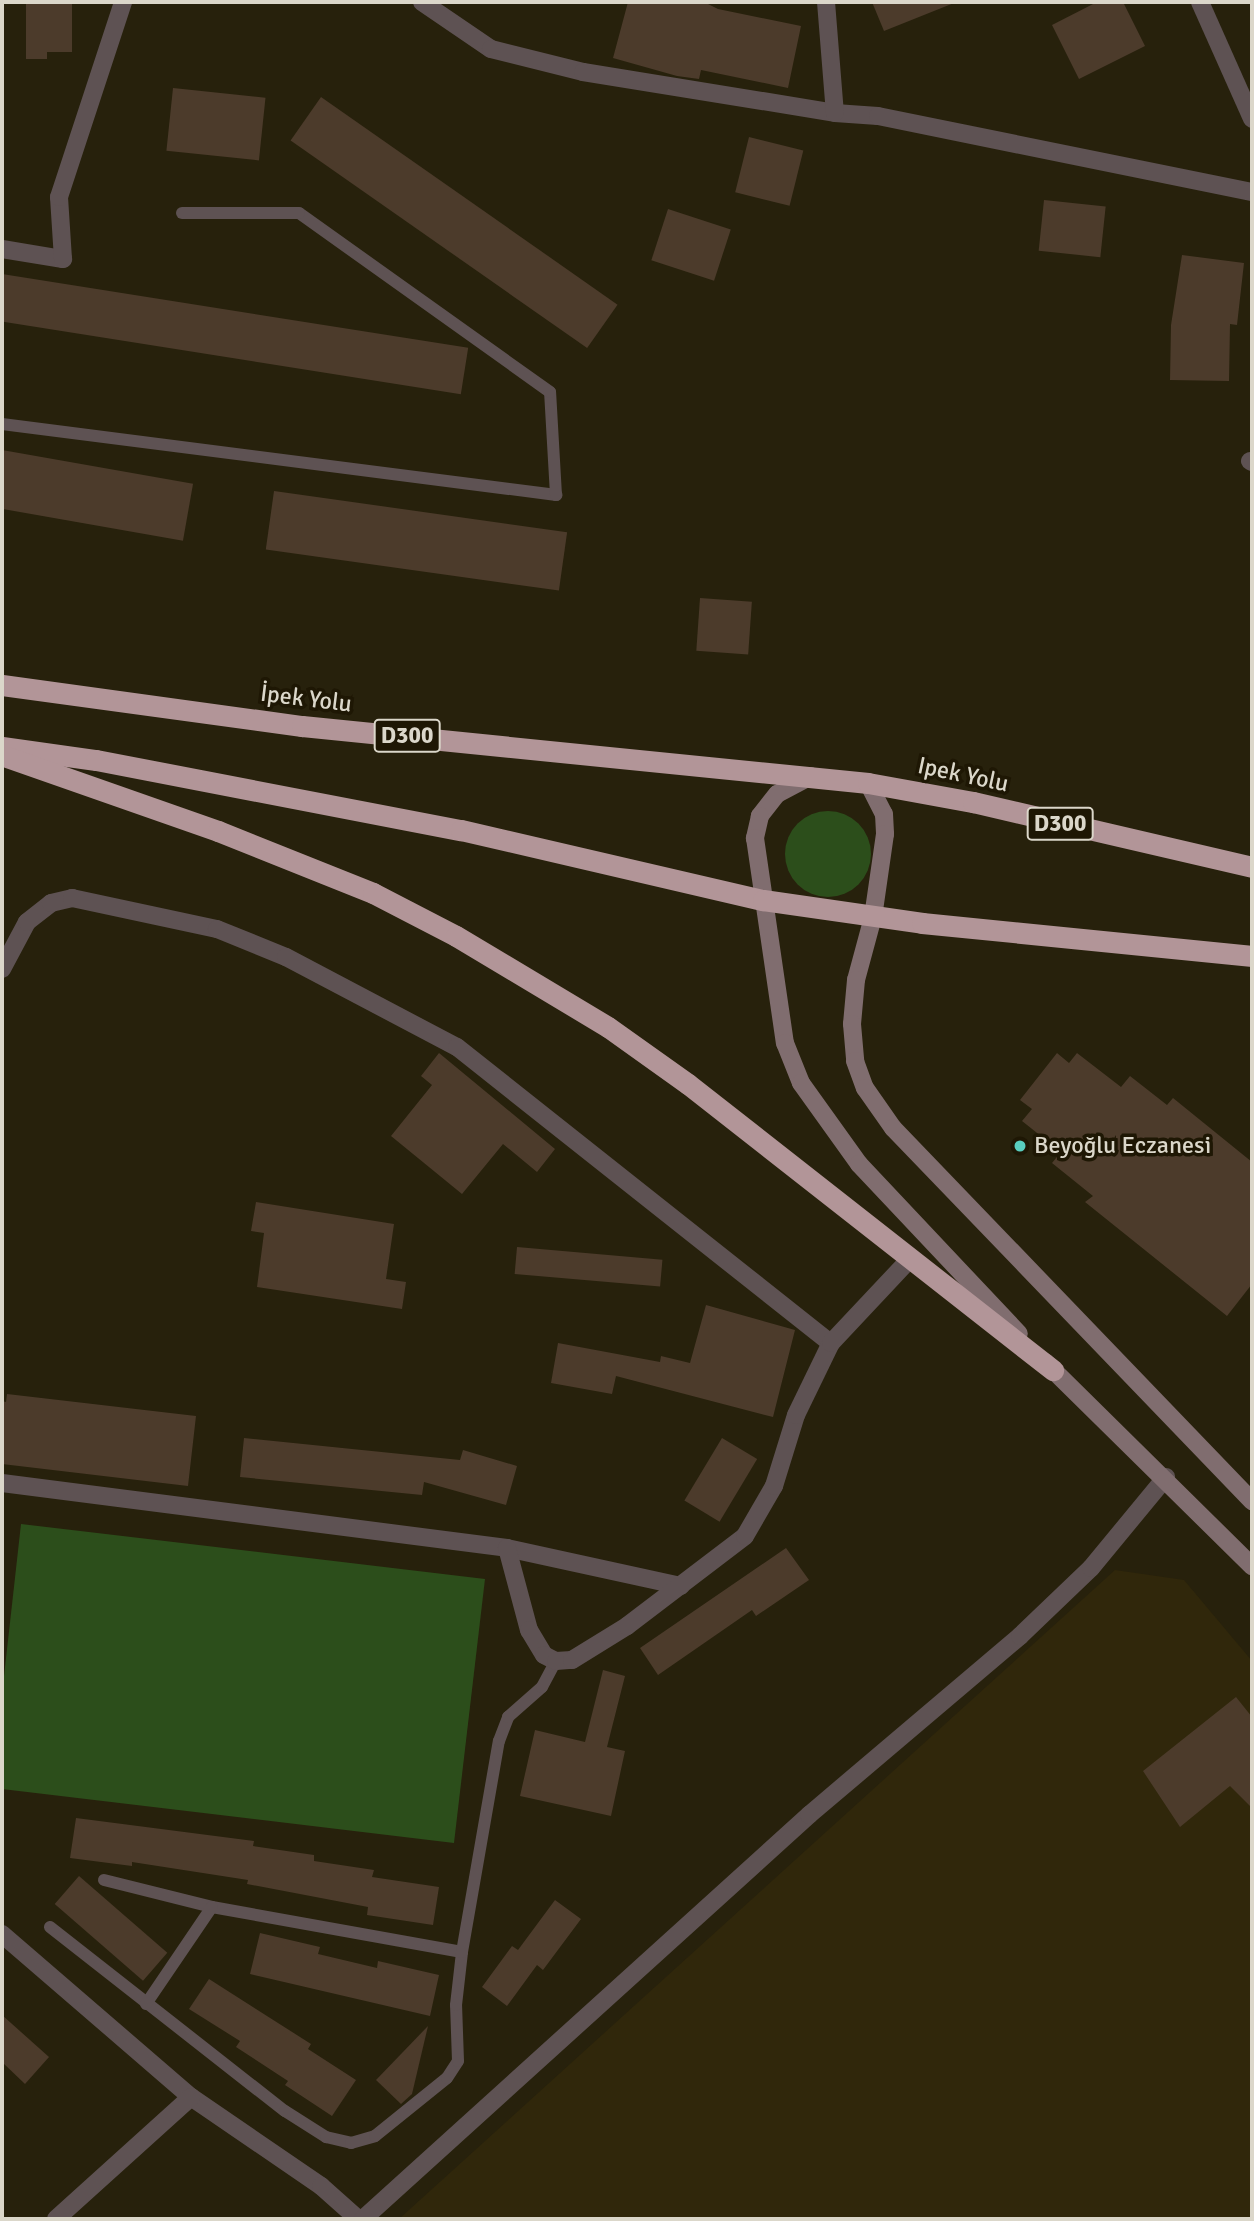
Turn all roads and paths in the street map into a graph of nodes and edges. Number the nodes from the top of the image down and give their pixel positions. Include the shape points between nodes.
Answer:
1 (123, 2) edge
2 (422, 2) edge
3 (826, 2) edge
4 (1200, 2) edge
5 (835, 113) junction
6 (1252, 119) edge
7 (1252, 192) edge
8 (182, 214) dead end
9 (2, 249) edge
10 (2, 424) edge
11 (2, 685) edge
12 (2, 747) edge
13 (2, 755) edge
14 (814, 775) junction
15 (868, 783) junction
16 (1252, 867) edge
17 (763, 900) junction
18 (873, 917) junction
19 (1252, 956) edge
20 (3, 963) edge
21 (908, 1261) junction
22 (831, 1343) junction
23 (1053, 1370) junction
24 (1166, 1477) junction
25 (2, 1483) edge
26 (1252, 1501) edge
27 (507, 1548) junction
28 (1252, 1566) edge
29 (681, 1586) junction
30 (556, 1661) junction
31 (104, 1880) dead end
32 (212, 1907) junction
33 (50, 1927) dead end
34 (2, 1934) edge
35 (462, 1952) junction
36 (146, 2004) junction
37 (191, 2097) junction
38 (57, 2219) edge
39 (360, 2219) edge

1 - 9 street via 59,197 63,259
2 - 5 street via 491,49 583,72
3 - 5 street
4 - 6 street
5 - 7 street via 878,116
8 - 10 lane via 299,214 550,392 556,495
11 - 14 highway, İpek Yolu / D300 via 302,726
12 - 17 highway via 96,760 461,830
13 - 21 highway via 231,836 373,893 457,936 608,1027 688,1084
14 - 15 highway
14 - 17 main road via 778,794 760,816 755,838
15 - 16 highway, Ipek Yolu / D300 via 973,802
15 - 18 main road via 884,814 885,834
17 - 18 highway
17 - 23 main road via 785,1042 801,1083 859,1164
18 - 19 highway
18 - 26 main road via 856,979 852,1024 855,1061 878,1109
20 - 22 street via 36,913 72,898 218,929 286,957 457,1047
21 - 22 street
21 - 23 highway
22 - 29 street via 809,1383 760,1514 729,1551
23 - 24 main road
24 - 28 main road
24 - 39 street via 1091,1568 1020,1636 809,1815
25 - 27 street
27 - 29 street
27 - 30 street via 528,1630 544,1655
29 - 30 street via 585,1655
30 - 35 lane via 542,1687 508,1717 499,1741
31 - 32 lane
32 - 35 lane
32 - 36 lane
33 - 36 lane
34 - 37 street
35 - 36 lane via 456,2005 458,2061 447,2078 388,2127 362,2141 326,2137
37 - 38 street
37 - 39 street via 321,2186

